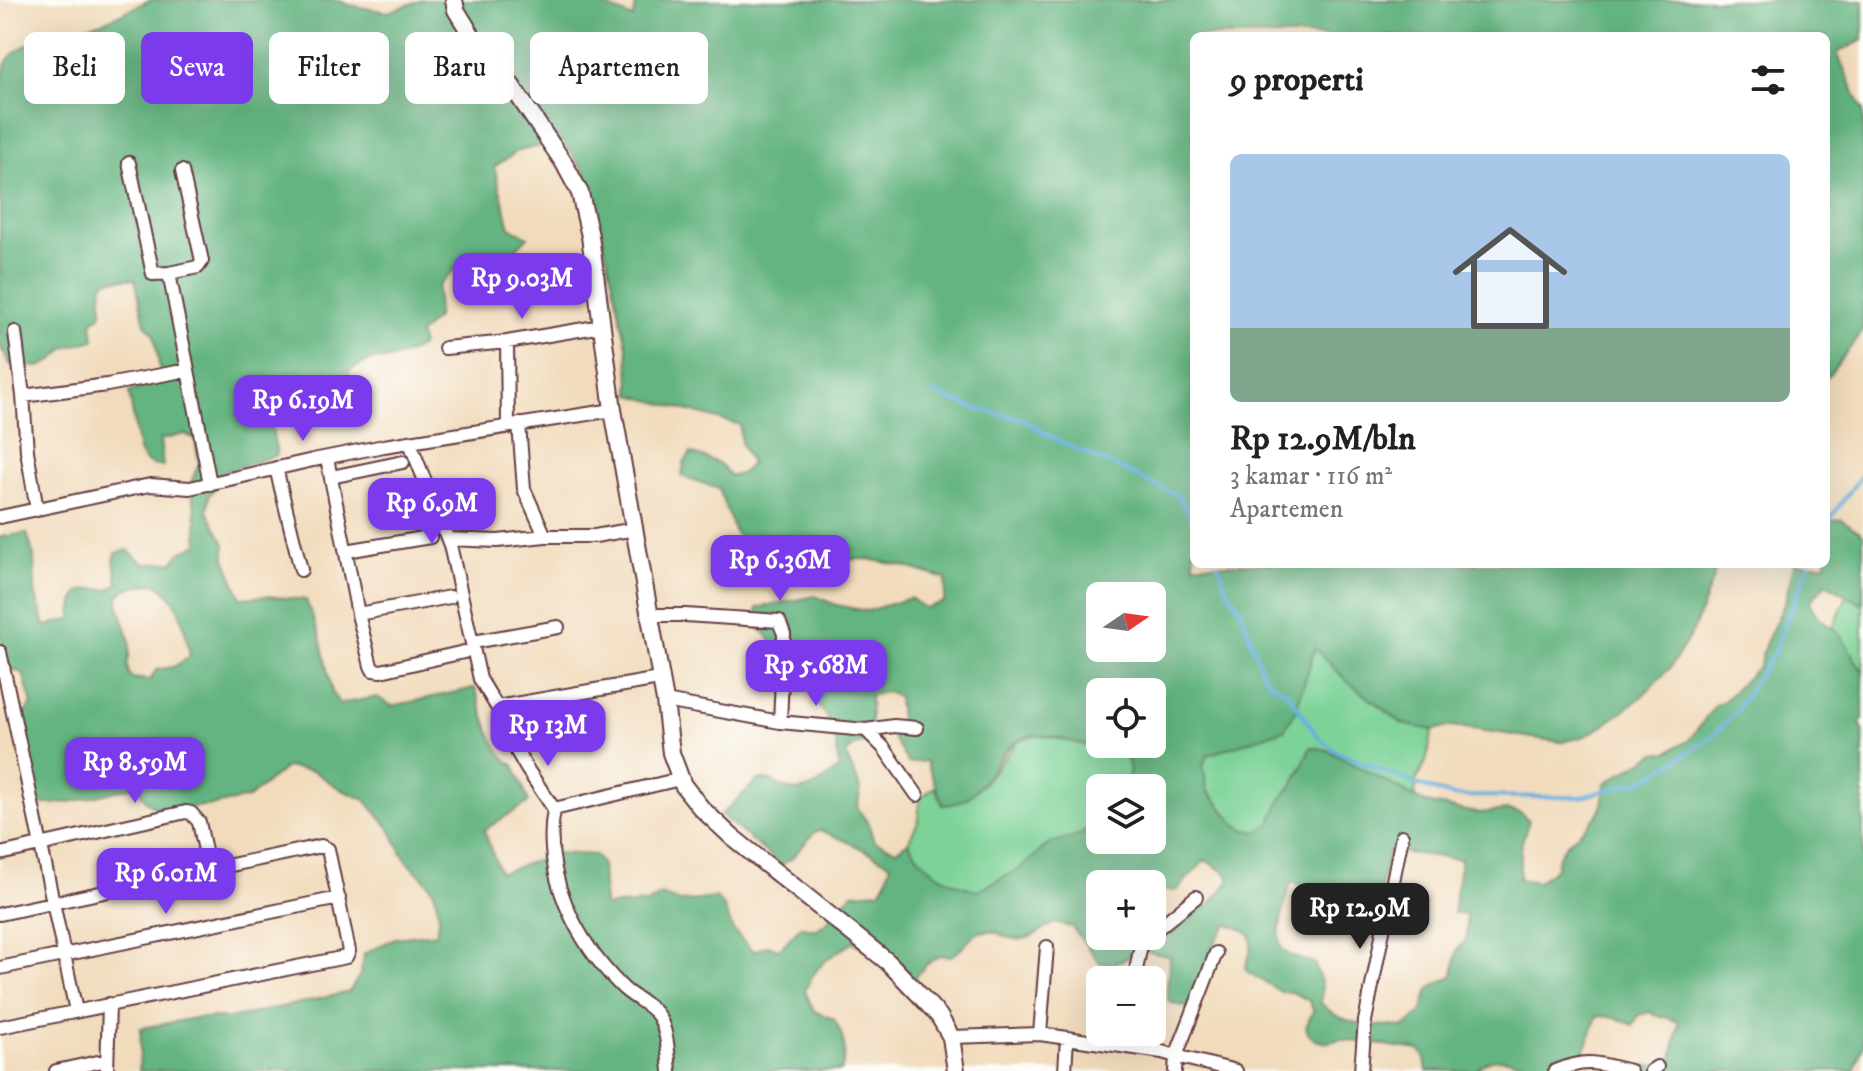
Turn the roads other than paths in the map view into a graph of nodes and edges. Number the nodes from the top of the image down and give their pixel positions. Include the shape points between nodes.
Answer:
1 (454, 0) edge
2 (129, 163) dead end
3 (182, 171) dead end
4 (169, 273) junction
5 (602, 326) junction
6 (15, 332) dead end
7 (507, 342) junction
8 (445, 348) dead end
9 (188, 370) junction
10 (23, 396) junction
11 (613, 410) junction
12 (514, 424) junction
13 (410, 443) junction
14 (327, 458) junction
15 (403, 462) dead end
16 (276, 468) junction
17 (331, 477) junction
18 (210, 484) junction
19 (37, 510) junction
20 (0, 517) edge
21 (635, 529) junction
22 (545, 536) junction
23 (430, 537) dead end
24 (448, 539) junction
25 (346, 551) junction
26 (301, 570) dead end
27 (450, 597) dead end
28 (358, 614) junction
29 (649, 615) junction
30 (558, 627) dead end
31 (473, 642) junction
32 (0, 652) edge
33 (464, 652) dead end
34 (659, 679) junction
35 (5, 700) edge
36 (665, 701) junction
37 (497, 707) junction
38 (780, 722) junction
39 (917, 728) dead end
40 (866, 730) junction
41 (680, 779) junction
42 (917, 795) dead end
43 (554, 809) junction
44 (1402, 836) dead end
45 (41, 844) junction
46 (0, 854) edge
47 (209, 870) junction
48 (1196, 897) dead end
49 (339, 898) junction
50 (53, 903) junction
51 (0, 914) edge
52 (1166, 921) edge
53 (1047, 947) dead end
54 (1216, 953) dead end
55 (64, 955) junction
56 (0, 968) edge
57 (109, 1004) junction
58 (76, 1011) junction
59 (0, 1027) edge
60 (1040, 1034) junction
61 (951, 1037) junction
62 (1067, 1038) junction
63 (1086, 1041) edge
64 (1125, 1046) edge
65 (1176, 1056) junction
66 (107, 1066) edge
67 (1592, 1067) edge
68 (56, 1071) edge
69 (670, 1071) edge
70 (956, 1071) edge
71 (1065, 1071) edge
72 (1175, 1071) edge
73 (1236, 1071) edge
74 (1361, 1071) edge
75 (1555, 1071) edge
76 (1630, 1071) edge

1 - 5 main road via 477,44 503,73 580,193
2 - 4 street via 153,274
3 - 4 street via 202,261 198,267
4 - 9 street
5 - 7 street
5 - 11 main road
6 - 10 street
7 - 8 street
7 - 12 street
9 - 10 street
9 - 18 street
10 - 19 street
11 - 12 street
11 - 21 main road
12 - 13 street
12 - 22 street via 524,489
13 - 14 street
13 - 24 street
14 - 16 street
14 - 17 street
15 - 17 street
16 - 18 street
16 - 26 street
17 - 25 street
18 - 19 street via 150,485
19 - 20 street
21 - 22 street
21 - 29 main road
22 - 24 street
23 - 25 street
24 - 31 street
25 - 28 street
27 - 28 street
28 - 33 street via 373,670
29 - 34 main road
29 - 38 street via 779,621 784,634
30 - 31 street
31 - 37 street via 480,679
32 - 35 street
34 - 36 main road
34 - 37 street
35 - 45 street
36 - 38 street
36 - 41 main road
37 - 43 street via 511,741
38 - 40 street
39 - 40 street
40 - 42 street
41 - 43 street
41 - 61 main road via 732,837 888,962 939,1016
43 - 69 street via 556,864 573,926 622,988 654,1010 664,1031
44 - 74 street via 1365,1021
45 - 46 street
45 - 47 street via 186,812 199,822
45 - 50 street
47 - 49 street via 325,847
47 - 50 street
48 - 52 street
49 - 55 street
49 - 57 street via 346,957
50 - 51 street
50 - 55 street
53 - 60 street
54 - 65 street
55 - 56 street
55 - 58 street
57 - 58 street
57 - 66 street
58 - 59 street
60 - 61 street
60 - 62 street
61 - 70 main road
62 - 63 street
62 - 71 street
64 - 65 street
65 - 72 street
65 - 73 street
66 - 68 street
67 - 75 street via 1578,1062
67 - 76 street

